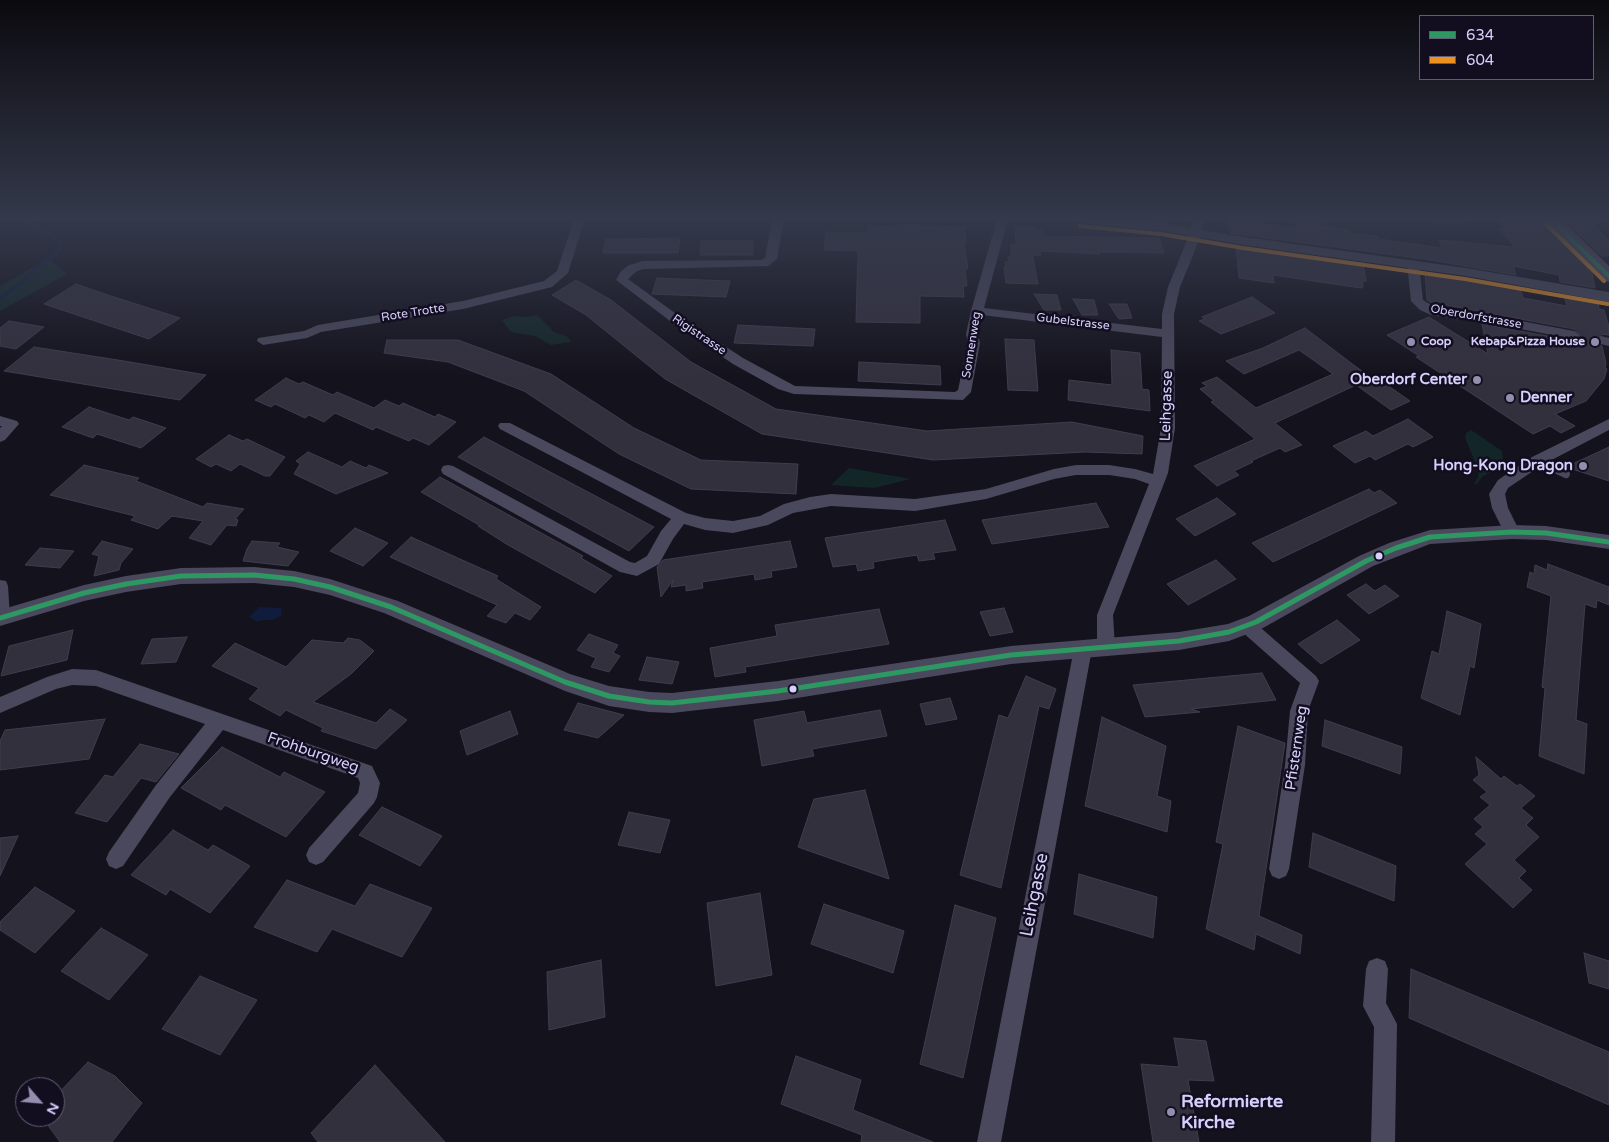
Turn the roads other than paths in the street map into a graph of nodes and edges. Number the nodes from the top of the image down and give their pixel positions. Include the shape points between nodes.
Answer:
1 (562, 272) edge
2 (627, 272) edge
3 (988, 272) edge
4 (1180, 272) edge
5 (1414, 272) edge
6 (1467, 272) edge
7 (1609, 297) edge
8 (977, 310) junction
9 (1168, 334) junction
10 (1574, 335) tunnel mouth
11 (263, 341) dead end
12 (794, 390) joint
13 (0, 421) edge
14 (1609, 424) edge
15 (505, 426) dead end
16 (0, 437) edge
17 (1537, 461) junction
18 (448, 470) dead end
19 (1566, 474) dead end
20 (1158, 481) junction
21 (681, 517) junction
22 (1512, 532) junction
23 (1609, 542) edge
24 (0, 586) edge
25 (1, 618) edge
26 (1248, 626) junction
27 (1106, 647) junction
28 (1083, 649) junction
29 (0, 705) edge
30 (219, 721) junction
31 (316, 855) dead end
32 (116, 859) dead end
33 (1279, 869) dead end
34 (1377, 969) dead end
35 (989, 1142) edge
36 (1383, 1142) edge

1 - 11 street, Rote Trotte via 548,284 463,305
2 - 12 street, Rigistrasse via 622,280 678,321 738,361
3 - 8 street, Sonnenweg
4 - 9 street, Leihgasse via 1168,314
5 - 10 street, Oberdorfstrasse via 1417,301 1435,312
6 - 7 street
8 - 9 street, Gubelstrasse
8 - 12 street, Sonnenweg via 964,392 958,397
9 - 20 street, Leihgasse via 1168,428
13 - 16 street via 12,424
14 - 17 street
15 - 21 street
17 - 19 lane
17 - 22 street via 1503,484 1497,494
18 - 21 street via 626,568 637,570 654,560 666,535
20 - 21 street via 1109,470 1076,470 986,494 915,506 831,500 789,508 763,520 733,527
20 - 27 street, Leihgasse via 1105,616
22 - 23 street
22 - 26 street via 1430,537 1396,548
24 - 25 street
25 - 28 street via 84,593 182,576 254,575 294,579 390,607 565,682 608,696 672,703 778,691 1011,655
26 - 27 street via 1178,641
26 - 33 street, Pfisternweg via 1310,681 1299,711 1295,765
27 - 28 street
28 - 35 street, Leihgasse
29 - 30 street, Frohburgweg via 72,678 96,678
30 - 31 street, Frohburgweg via 365,772 370,783 367,797
30 - 32 street via 163,791
34 - 36 street via 1374,1006 1386,1024

